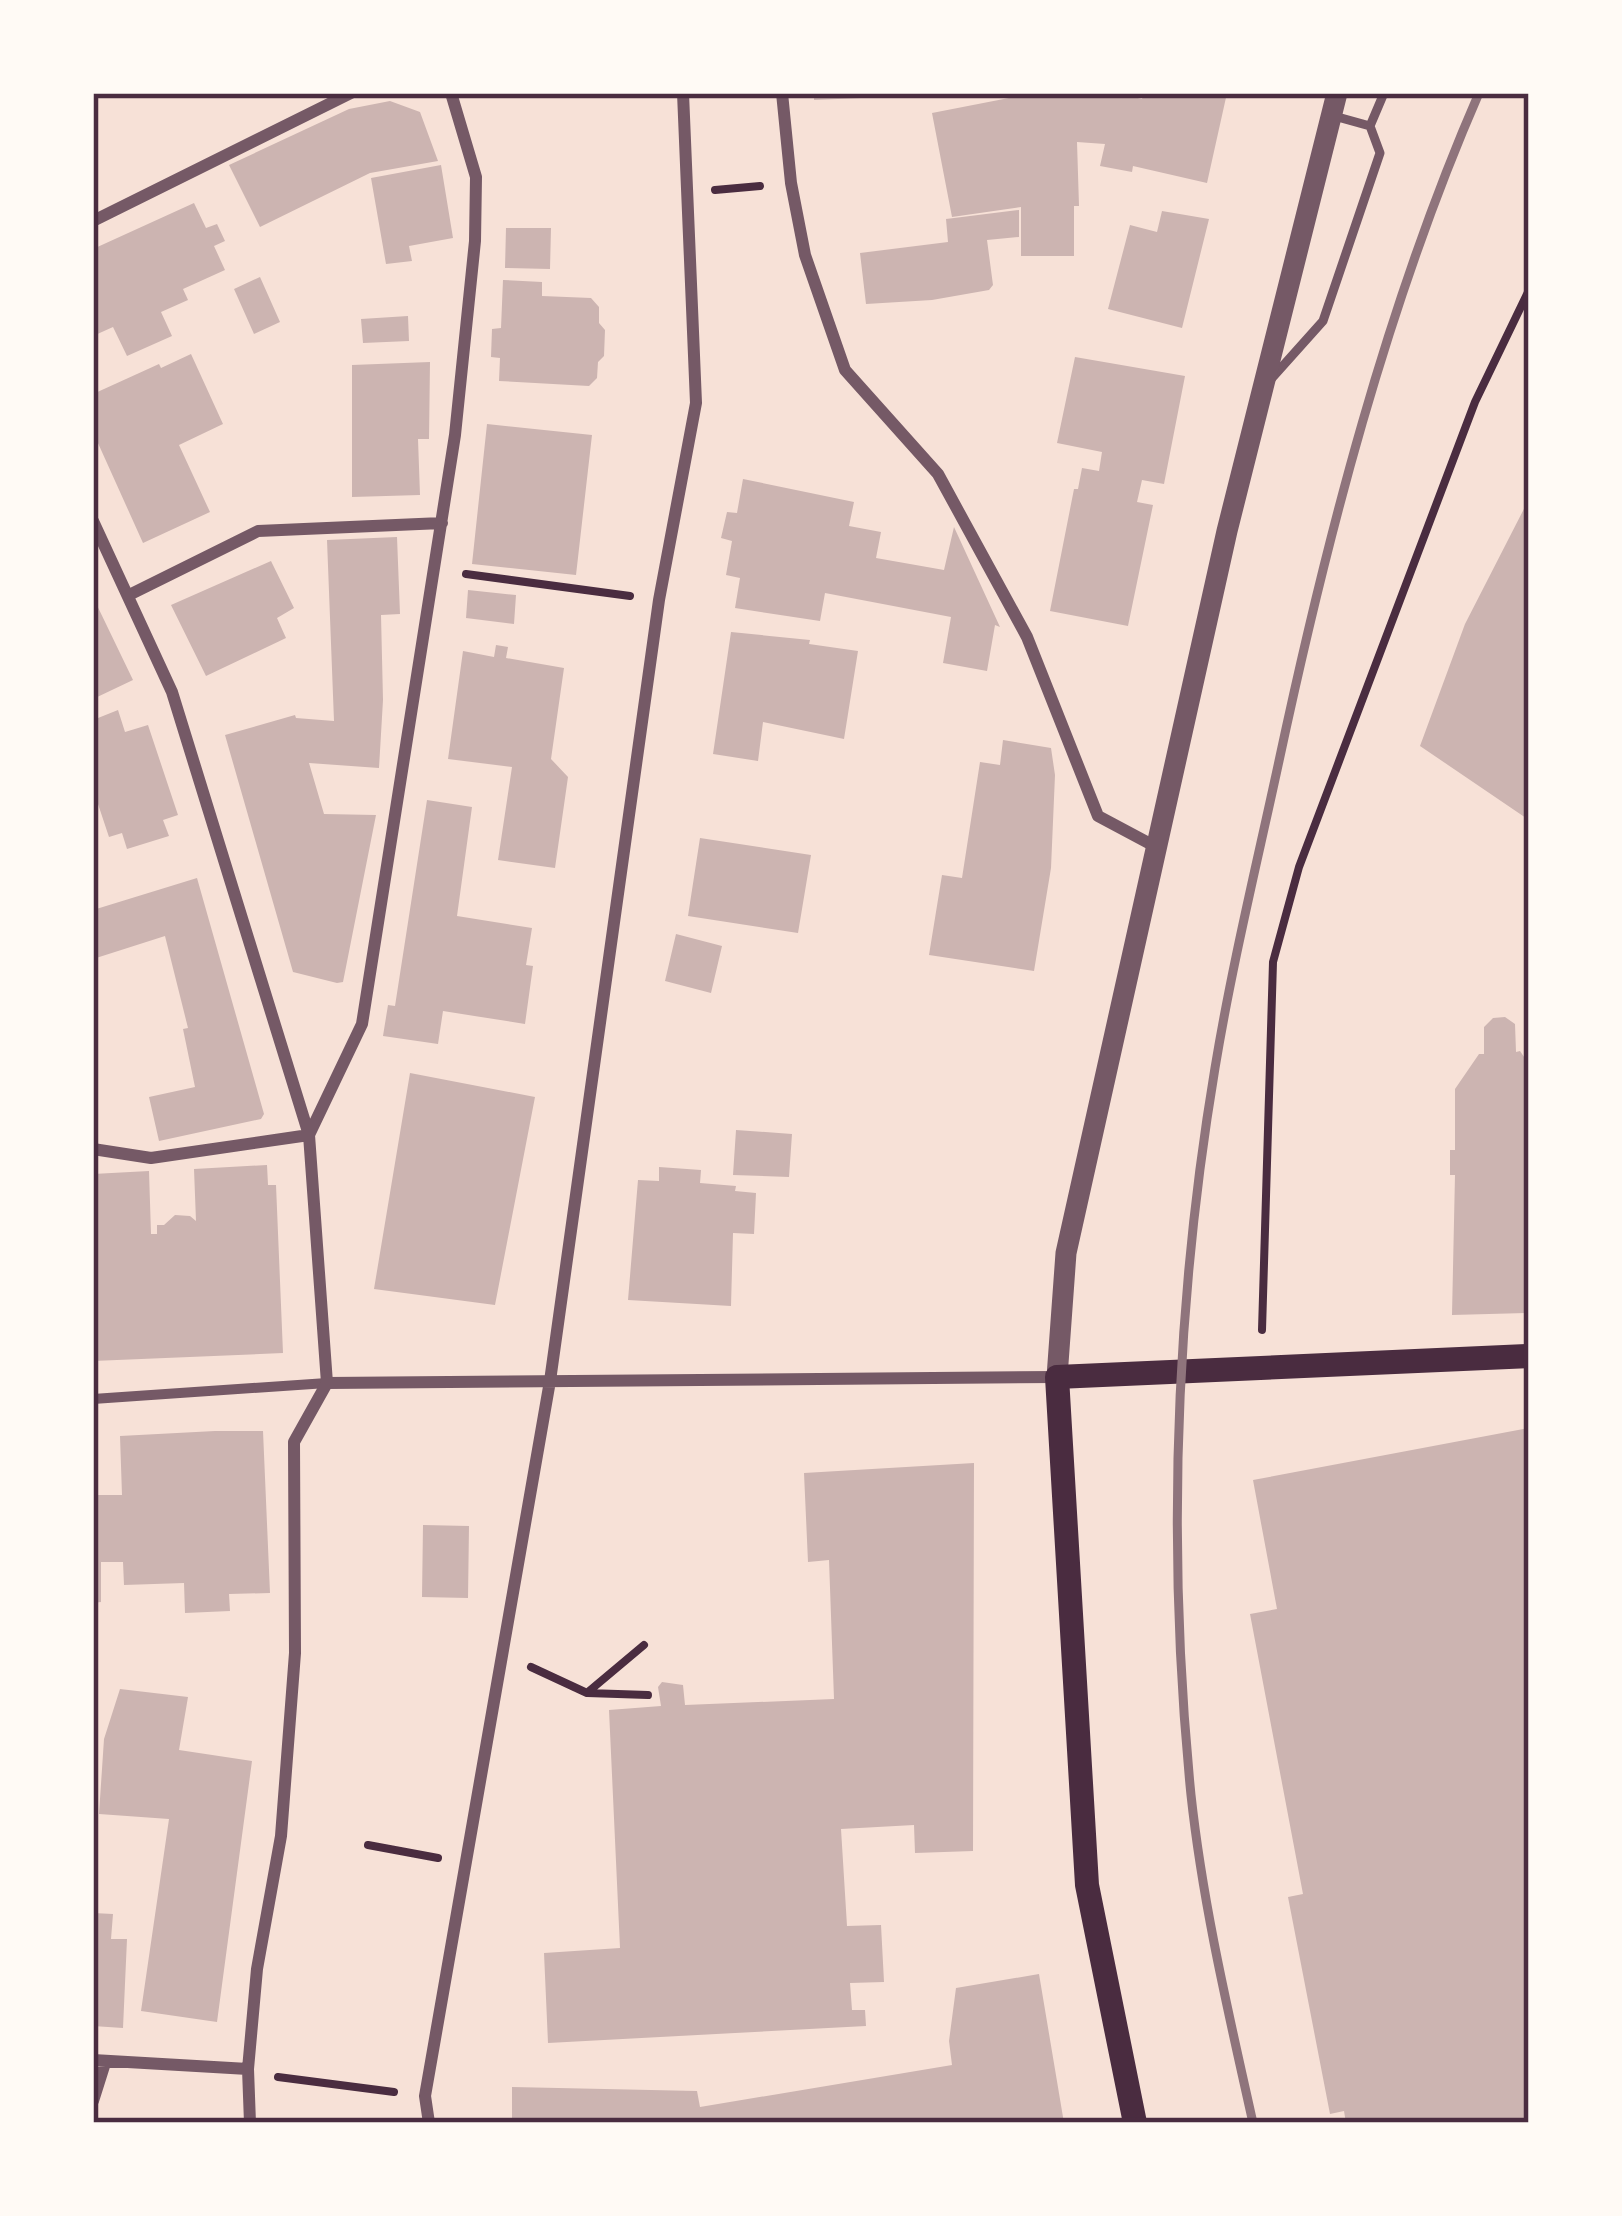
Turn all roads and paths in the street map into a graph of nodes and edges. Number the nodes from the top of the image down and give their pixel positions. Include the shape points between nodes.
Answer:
1 (351, 93) edge
2 (451, 93) edge
3 (682, 93) edge
4 (782, 93) edge
5 (1384, 93) edge
6 (1334, 104) edge
7 (1370, 126) junction
8 (791, 183) junction
9 (689, 192) junction
10 (93, 220) edge
11 (1529, 290) edge
12 (1264, 386) junction
13 (93, 521) edge
14 (442, 523) junction
15 (435, 569) junction
16 (129, 595) junction
17 (659, 600) junction
18 (1158, 848) junction
19 (309, 1135) junction
20 (93, 1149) edge
21 (1529, 1356) edge
22 (1260, 1367) junction
23 (1057, 1377) junction
24 (550, 1382) junction
25 (327, 1383) junction
26 (93, 1399) edge
27 (644, 1645) dead end
28 (502, 1654) junction
29 (587, 1693) junction
30 (648, 1695) dead end
31 (368, 1845) dead end
32 (465, 1860) junction
33 (99, 2061) edge
34 (248, 2069) junction
35 (425, 2096) junction
36 (93, 2101) edge
37 (250, 2123) edge
38 (429, 2123) edge
39 (1135, 2123) edge

1 - 10 street
2 - 14 street via 476,177
3 - 9 street
4 - 8 street
5 - 7 lane
6 - 7 lane
6 - 12 street
7 - 12 lane via 1380,153 1323,321
8 - 9 path
8 - 18 street via 805,255 844,370 938,474 1018,620 1099,816
9 - 17 street via 696,403
11 - 22 path via 1475,402 1299,867 1274,962
12 - 18 street
13 - 16 street
14 - 15 street
14 - 16 street via 258,531
15 - 17 path
15 - 19 street via 362,1024
16 - 19 street via 172,692
17 - 24 street
18 - 23 street via 1066,1253
19 - 20 street via 151,1158
19 - 25 street
21 - 22 main road
22 - 23 main road
23 - 24 street
23 - 39 main road via 1087,1886
24 - 25 street
24 - 28 street
25 - 26 street
25 - 34 street via 294,1442 296,1653 281,1836
27 - 29 path
28 - 29 path
28 - 32 street
29 - 30 path
31 - 32 path
32 - 35 street
33 - 34 street
33 - 36 street
34 - 35 path
34 - 37 street
35 - 38 street

